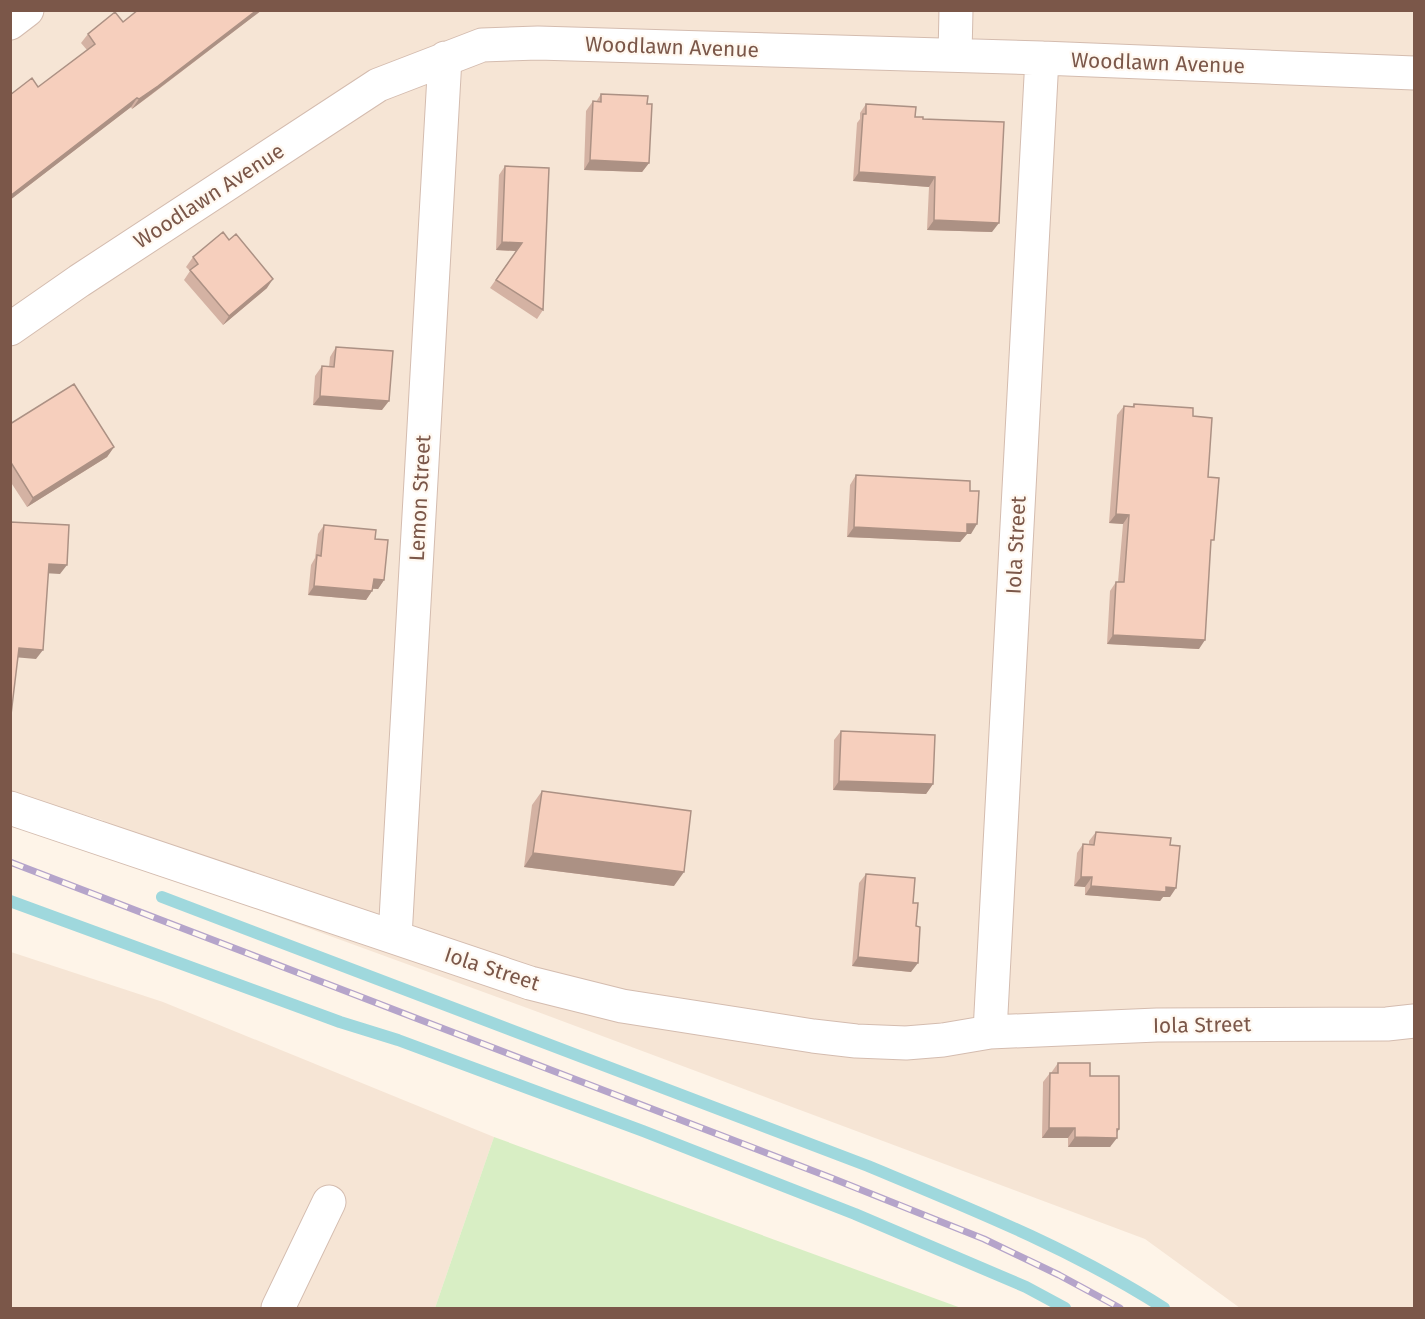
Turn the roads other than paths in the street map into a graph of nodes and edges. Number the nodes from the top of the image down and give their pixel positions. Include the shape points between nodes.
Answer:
1 (27, 10) edge
2 (956, 10) edge
3 (10, 23) edge
4 (955, 55) junction
5 (445, 58) junction
6 (1042, 58) junction
7 (1414, 73) edge
8 (10, 329) edge
9 (10, 808) edge
10 (395, 937) junction
11 (1414, 1021) edge
12 (990, 1032) junction
13 (328, 1202) dead end
14 (278, 1308) edge

1 - 3 street
2 - 4 street
4 - 5 street, Woodlawn Avenue via 538,43 482,45
4 - 6 street, Woodlawn Avenue
5 - 8 street, Woodlawn Avenue via 378,85
5 - 10 street, Lemon Street
6 - 7 street, Woodlawn Avenue
6 - 12 street, Iola Street
9 - 10 street, Iola Street
10 - 12 street, Iola Street via 530,982 633,1008 856,1041 906,1043
11 - 12 street, Iola Street
13 - 14 street

